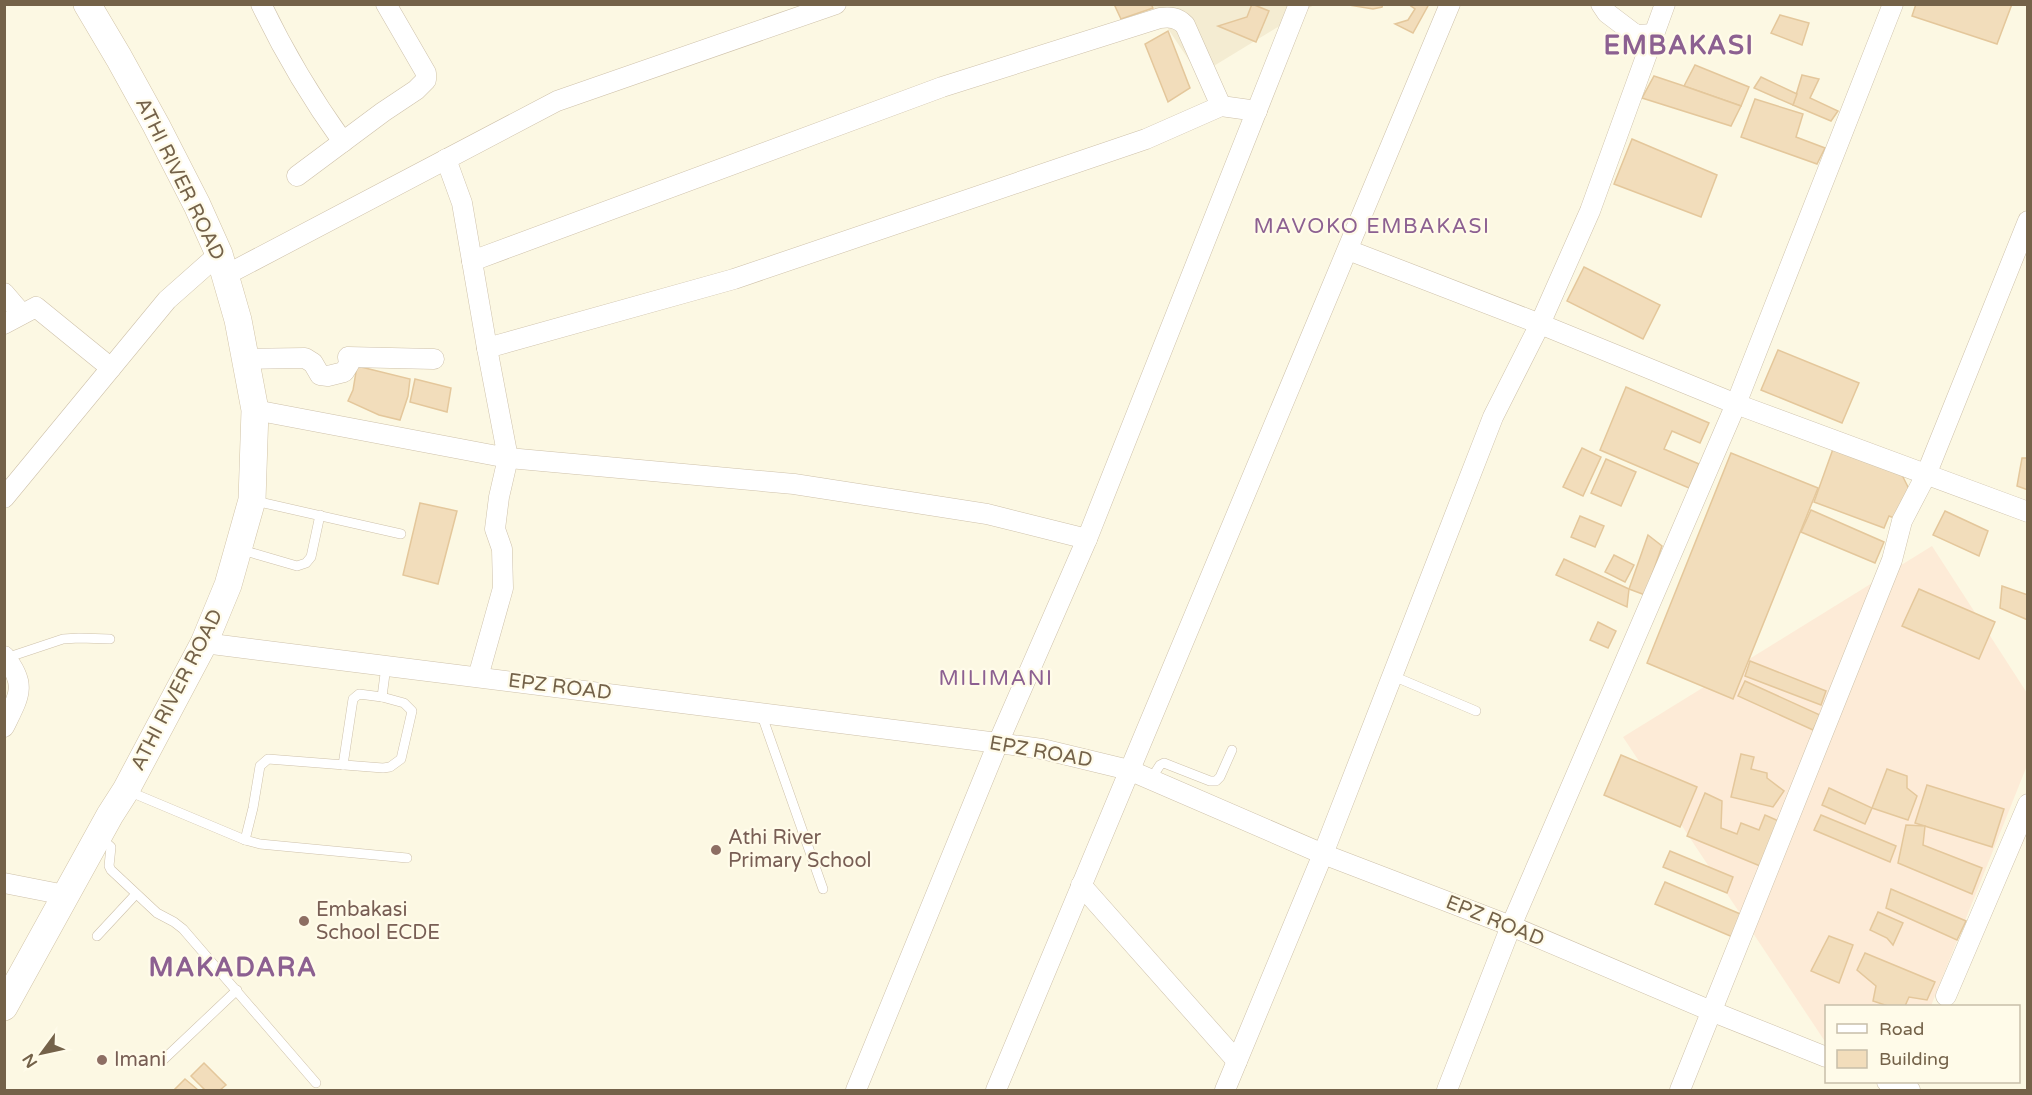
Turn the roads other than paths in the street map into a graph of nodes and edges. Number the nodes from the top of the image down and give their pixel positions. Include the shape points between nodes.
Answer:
1 (87, 4) edge
2 (261, 4) edge
3 (386, 4) edge
4 (836, 4) edge
5 (1299, 4) edge
6 (1450, 4) edge
7 (1601, 4) edge
8 (1665, 4) edge
9 (1893, 4) edge
10 (1654, 34) junction
11 (1221, 106) junction
12 (1257, 111) junction
13 (343, 142) junction
14 (446, 159) junction
15 (297, 177) dead end
16 (2028, 220) edge
17 (1347, 250) junction
18 (472, 261) junction
19 (222, 264) junction
20 (4, 293) edge
21 (22, 314) junction
22 (4, 324) edge
23 (1540, 324) junction
24 (487, 348) junction
25 (246, 359) junction
26 (434, 359) dead end
27 (111, 368) junction
28 (1736, 404) junction
29 (255, 410) junction
30 (508, 458) junction
31 (1926, 475) junction
32 (4, 498) edge
33 (252, 500) junction
34 (2028, 512) edge
35 (320, 515) junction
36 (401, 534) dead end
37 (1088, 539) junction
38 (240, 550) junction
39 (110, 639) dead end
40 (204, 644) junction
41 (5, 657) edge
42 (386, 666) junction
43 (1393, 676) junction
44 (478, 677) junction
45 (382, 697) junction
46 (1476, 711) dead end
47 (761, 712) junction
48 (4, 727) edge
49 (998, 743) junction
50 (1232, 750) dead end
51 (343, 765) junction
52 (1129, 770) junction
53 (1150, 779) junction
54 (126, 790) junction
55 (2028, 804) edge
56 (98, 836) junction
57 (245, 840) junction
58 (1323, 854) junction
59 (407, 858) dead end
60 (4, 883) edge
61 (1081, 885) junction
62 (823, 889) dead end
63 (136, 894) junction
64 (65, 895) junction
65 (1511, 926) junction
66 (97, 936) dead end
67 (237, 990) junction
68 (1946, 996) dead end
69 (4, 1007) edge
70 (1711, 1011) junction
71 (1825, 1056) edge
72 (162, 1061) dead end
73 (1237, 1061) junction
74 (316, 1083) dead end
75 (1890, 1083) edge
76 (860, 1088) edge
77 (996, 1090) edge
78 (1225, 1090) edge
79 (1447, 1090) edge
80 (1680, 1090) edge
81 (1909, 1090) edge

1 - 19 main road, ATHI RIVER ROAD via 156,125
2 - 13 street via 323,115
3 - 13 street via 426,73 426,80
4 - 14 street via 583,91
5 - 12 street
6 - 17 street
7 - 10 street via 1636,35
8 - 10 street
9 - 28 street
10 - 23 street via 1590,211
11 - 12 street
11 - 18 street via 1185,25 1171,17 1160,18 942,87
11 - 24 street via 1146,139 734,279
12 - 37 street
13 - 15 street
14 - 18 street via 462,203
14 - 19 street
16 - 31 street
17 - 23 street
17 - 52 street
18 - 24 street
19 - 25 main road, ATHI RIVER ROAD
19 - 27 street via 167,300
20 - 21 street
21 - 22 street
21 - 27 street via 36,307
23 - 28 street
23 - 43 street via 1493,417
24 - 30 street
25 - 26 street via 305,358 320,375 328,376 344,372 348,357
25 - 29 main road, ATHI RIVER ROAD
27 - 32 street
28 - 31 street
28 - 65 street
29 - 30 street
29 - 33 main road, ATHI RIVER ROAD
30 - 37 street via 794,484 987,514
30 - 44 street via 495,529 502,549 503,588
31 - 34 street
31 - 70 street via 1902,522 1892,560
33 - 35 lane
33 - 38 main road, ATHI RIVER ROAD
35 - 36 lane
35 - 38 lane via 311,557 306,563 297,566
37 - 49 street
38 - 40 main road, ATHI RIVER ROAD
39 - 41 lane via 63,639
40 - 42 street, EPZ ROAD
40 - 54 main road, ATHI RIVER ROAD
41 - 48 street via 20,680
42 - 44 street, EPZ ROAD
42 - 45 lane
43 - 46 lane
43 - 58 street
44 - 47 street, EPZ ROAD
45 - 51 lane via 359,694 353,699
45 - 51 lane via 404,703 412,711 401,759 390,767
47 - 49 street, EPZ ROAD
47 - 62 lane
49 - 52 street, EPZ ROAD via 1042,749
49 - 76 street
50 - 53 lane via 1216,781 1164,763
51 - 57 lane via 274,759 263,762
52 - 53 street, EPZ ROAD
52 - 61 street
53 - 58 street, EPZ ROAD
54 - 56 main road, ATHI RIVER ROAD
54 - 57 lane
55 - 68 street
56 - 63 lane via 111,847 111,870
56 - 64 main road, ATHI RIVER ROAD
57 - 59 lane
58 - 65 street, EPZ ROAD
58 - 73 street
60 - 64 street
61 - 73 street
61 - 77 street
63 - 66 lane
63 - 67 lane via 183,930
64 - 69 main road, ATHI RIVER ROAD
65 - 70 street, EPZ ROAD
65 - 79 street
67 - 72 lane
67 - 74 lane
70 - 71 street, EPZ ROAD
70 - 80 street
73 - 78 street
75 - 81 street

